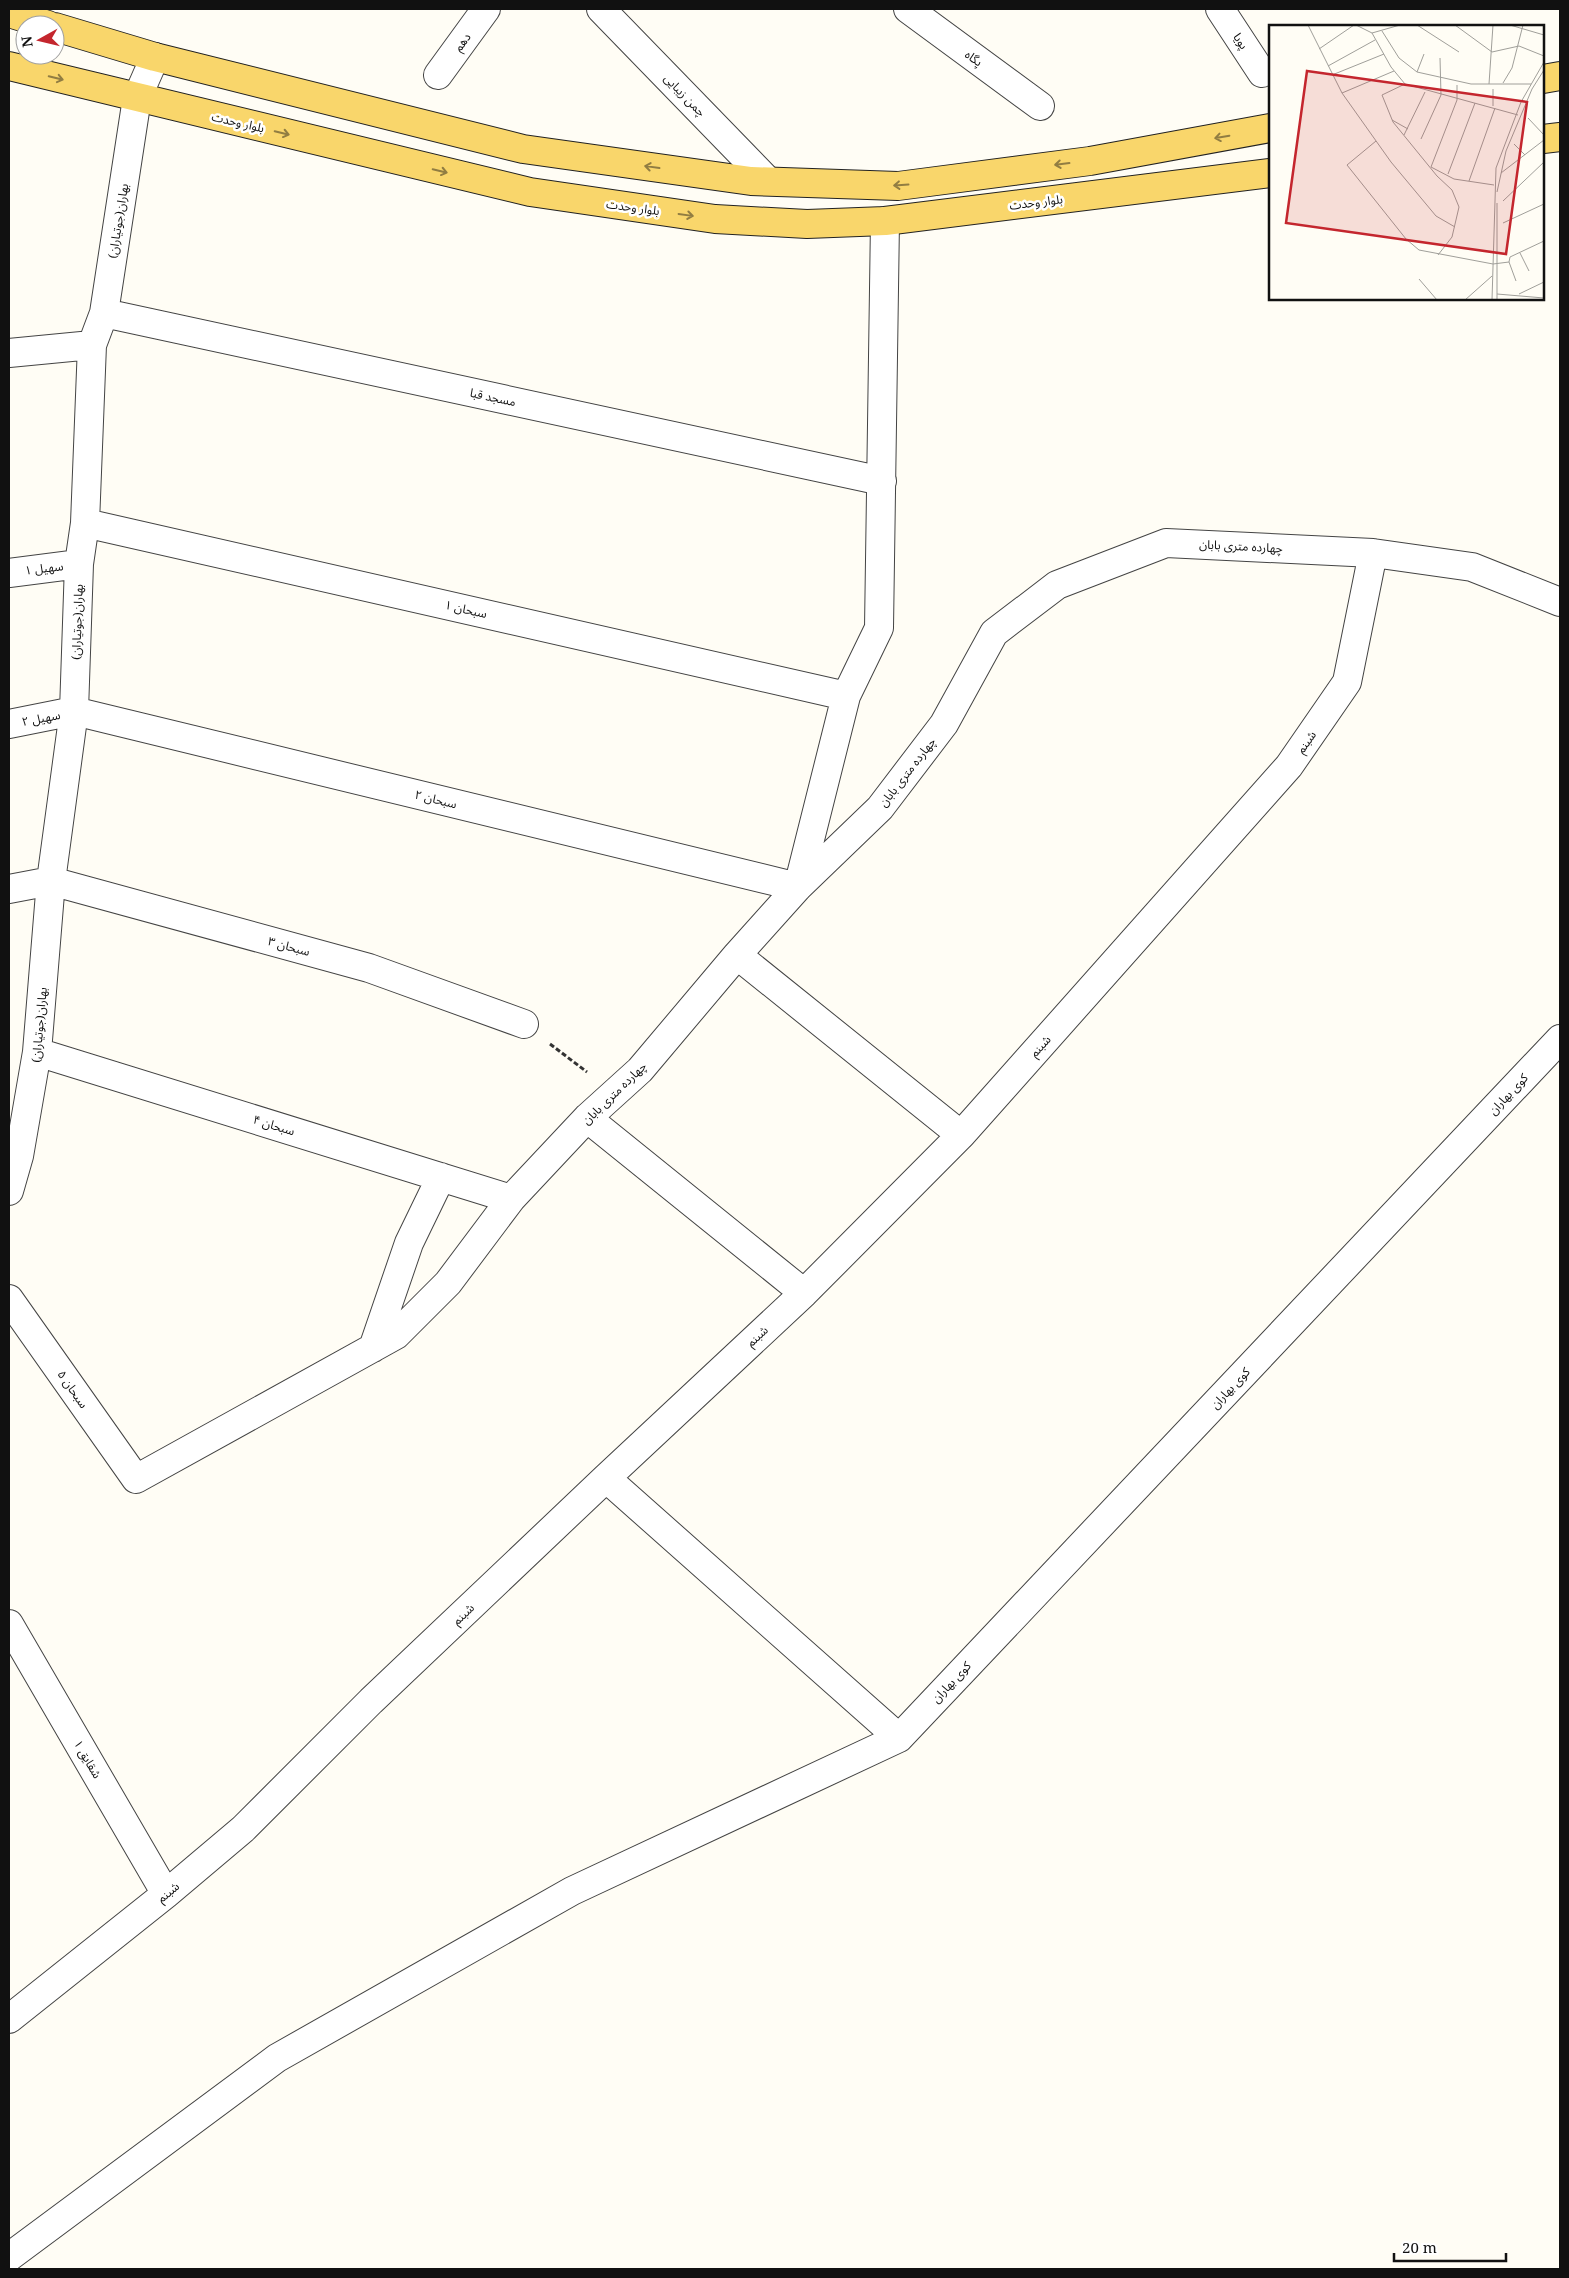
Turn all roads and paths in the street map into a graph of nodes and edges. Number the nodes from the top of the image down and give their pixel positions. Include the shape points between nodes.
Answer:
1 (486, 9) edge
2 (602, 9) edge
3 (908, 9) edge
4 (1220, 9) edge
5 (65, 30) edge
6 (156, 57) junction
7 (9, 66) edge
8 (1262, 73) dead end
9 (438, 75) dead end
10 (1560, 76) edge
11 (1544, 79) edge
12 (137, 98) junction
13 (1040, 106) dead end
14 (1269, 128) edge
15 (1560, 136) edge
16 (1544, 139) edge
17 (1269, 173) edge
18 (768, 181) junction
19 (885, 221) junction
20 (104, 313) junction
21 (92, 345) junction
22 (9, 353) edge
23 (882, 481) junction
24 (85, 523) junction
25 (1373, 553) junction
26 (79, 564) junction
27 (9, 573) edge
28 (1560, 602) edge
29 (846, 696) junction
30 (74, 711) junction
31 (9, 724) edge
32 (50, 881) junction
33 (798, 887) junction
34 (9, 889) edge
35 (736, 955) junction
36 (524, 1024) joint
37 (1560, 1039) edge
38 (37, 1052) junction
39 (614, 1093) junction
40 (587, 1118) junction
41 (961, 1135) junction
42 (441, 1177) junction
43 (9, 1191) edge
44 (511, 1199) junction
45 (804, 1293) junction
46 (9, 1299) edge
47 (384, 1342) junction
48 (606, 1478) junction
49 (136, 1479) joint
50 (9, 1624) edge
51 (899, 1738) junction
52 (166, 1894) junction
53 (9, 2019) edge
54 (9, 2257) edge

1 - 9 street, دهم
2 - 18 street, چمن زیبایی
3 - 13 street, پگاه
4 - 8 street, پویا
5 - 6 main road
6 - 12 street, بهاران(جوتیاران)
18 -> 6 main road via 523,149
7 -> 12 main road, بلوار وحدت
10 - 11 main road
12 -> 19 main road, بلوار وحدت via 530,192 715,219 807,224
12 - 20 street, بهاران(جوتیاران)
14 -> 18 main road via 1090,161 898,186
15 - 16 main road
17 - 19 main road, بلوار وحدت
19 - 23 street
20 - 21 street, بهاران(جوتیاران)
20 - 23 street, مسجد قبا
21 - 22 street
21 - 24 street, بهاران(جوتیاران)
23 - 29 street via 879,628
24 - 26 street, بهاران(جوتیاران)
24 - 29 street, سبحان ۱
25 - 28 street, چهارده متری بابان via 1472,567
25 - 33 street, چهارده متری بابان via 1166,542 1057,586 994,633 944,724 880,808
25 - 41 street, شبنم via 1347,682 1289,766
26 - 27 street, سهیل ۱
26 - 30 street, بهاران(جوتیاران)
29 - 33 street
30 - 31 street, سهیل ۲
30 - 32 street, بهاران(جوتیاران)
30 - 33 street, سبحان ۲
32 - 34 street
32 - 36 street, سبحان ۳ via 369,968
32 - 38 street, بهاران(جوتیاران)
33 - 35 street, چهارده متری بابان
35 - 39 street, چهارده متری بابان via 640,1070
35 - 41 street
36 - 39 path
37 - 51 street, کوی بهاران
38 - 42 street, سبحان ۴
38 - 43 street, بهاران(جوتیاران) via 19,1156
39 - 40 street, چهارده متری بابان
40 - 44 street, چهارده متری بابان
40 - 45 street
41 - 45 street, شبنم
42 - 44 street, سبحان ۴
42 - 47 street via 409,1243
44 - 47 street, چهارده متری بابان via 448,1283
45 - 48 street, شبنم
46 - 49 street, سبحان ۵
47 - 49 street, چهارده متری بابان
48 - 51 street
48 - 52 street, شبنم via 371,1701 243,1829
50 - 52 street, شقایق ۱
51 - 54 street via 572,1891 277,2058
52 - 53 street, شبنم

